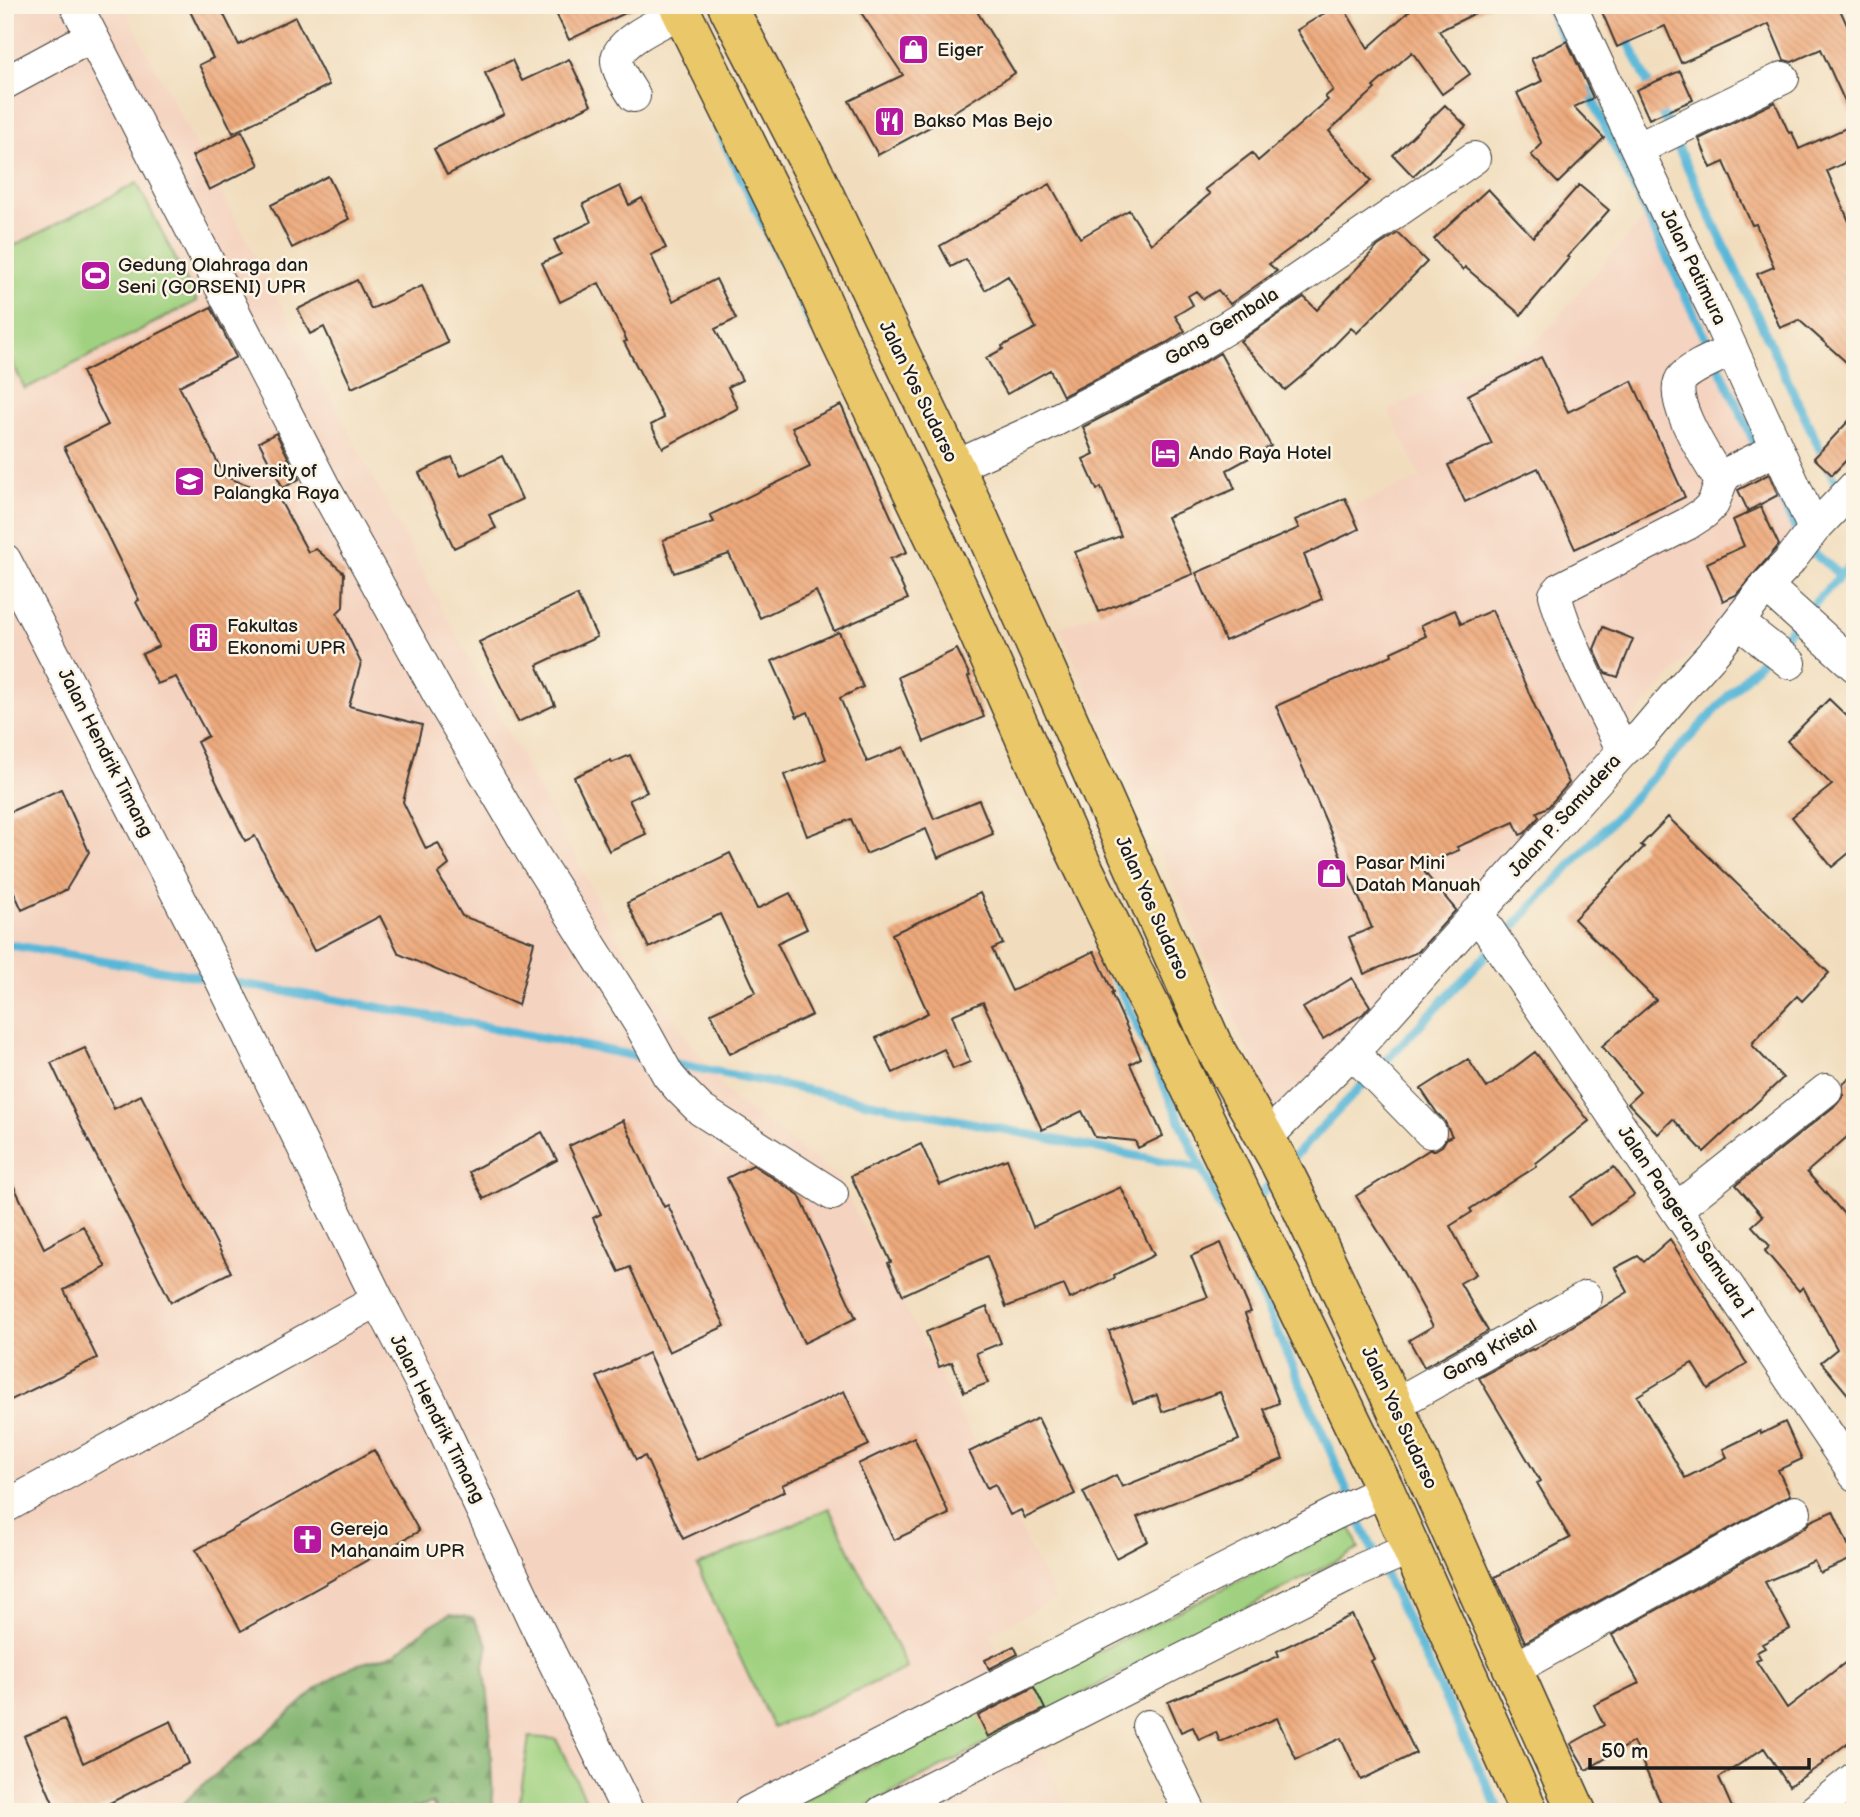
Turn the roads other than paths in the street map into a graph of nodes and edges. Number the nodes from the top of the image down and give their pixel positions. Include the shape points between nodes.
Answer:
1 (76, 5) edge
2 (727, 5) edge
3 (1570, 5) edge
4 (680, 8) edge
5 (92, 36) junction
6 (1783, 78) dead end
7 (5, 83) edge
8 (634, 96) dead end
9 (782, 115) junction
10 (745, 139) junction
11 (1637, 149) junction
12 (1474, 159) dead end
13 (1732, 350) junction
14 (1777, 449) junction
15 (954, 467) junction
16 (1721, 482) junction
17 (1855, 486) edge
18 (1814, 529) junction
19 (985, 533) junction
20 (944, 557) junction
21 (5, 560) edge
22 (1766, 586) junction
23 (1738, 622) junction
24 (1790, 663) dead end
25 (1855, 666) edge
26 (1623, 751) junction
27 (1477, 913) junction
28 (1352, 1052) junction
29 (1826, 1090) dead end
30 (1430, 1132) dead end
31 (1278, 1162) junction
32 (832, 1194) dead end
33 (1676, 1209) junction
34 (1586, 1297) dead end
35 (378, 1300) junction
36 (1394, 1405) junction
37 (1855, 1475) edge
38 (1385, 1490) junction
39 (5, 1507) edge
40 (1795, 1512) dead end
41 (1410, 1548) junction
42 (1514, 1670) junction
43 (1148, 1726) dead end
44 (1855, 1778) edge
45 (628, 1812) edge
46 (749, 1812) edge
47 (883, 1812) edge
48 (1190, 1812) edge
49 (1529, 1812) edge
50 (1577, 1812) edge
51 (1813, 1812) edge

1 - 5 street
2 - 9 main road, Jalan Yos Sudarso
3 - 11 street, Jalan Patimura
4 - 8 street via 619,51 618,68
4 - 10 main road
5 - 7 street
5 - 32 street via 325,489 438,693 668,1075 701,1110
6 - 11 street
9 - 10 main road
9 - 15 main road, Jalan Yos Sudarso
10 - 20 main road
11 - 13 street, Jalan Patimura
12 - 15 street, Gang Gembala via 1177,358
13 - 14 street, Jalan Patimura
13 - 16 street via 1682,377 1679,385 1685,416
14 - 16 street via 1726,474
14 - 18 street, Jalan Patimura
15 - 19 main road, Jalan Yos Sudarso
16 - 26 street via 1713,504 1704,513 1555,595
17 - 18 street, Jalan P. Samudera
18 - 22 street, Jalan P. Samudera
19 - 20 main road
19 - 31 main road, Jalan Yos Sudarso via 1213,1045
20 - 38 main road via 1068,836
21 - 35 street, Jalan Hendrik Timang via 184,906
22 - 23 street, Jalan P. Samudera
22 - 25 street
23 - 24 street
23 - 26 street, Jalan P. Samudera via 1642,735
26 - 27 street, Jalan P. Samudera
27 - 28 street, Jalan P. Samudera
27 - 33 street, Jalan Pangeran Samudra I
28 - 30 street
28 - 31 street, Jalan P. Samudera
29 - 33 street
31 - 36 main road, Jalan Yos Sudarso
33 - 37 street, Jalan Pangeran Samudra I
34 - 36 street, Gang Kristal
35 - 39 street
35 - 45 street, Jalan Hendrik Timang
36 - 42 main road, Jalan Yos Sudarso
38 - 41 main road
38 - 46 street
40 - 42 street
41 - 47 street
41 - 49 main road
42 - 50 main road, Jalan Yos Sudarso
43 - 48 street
44 - 51 street

